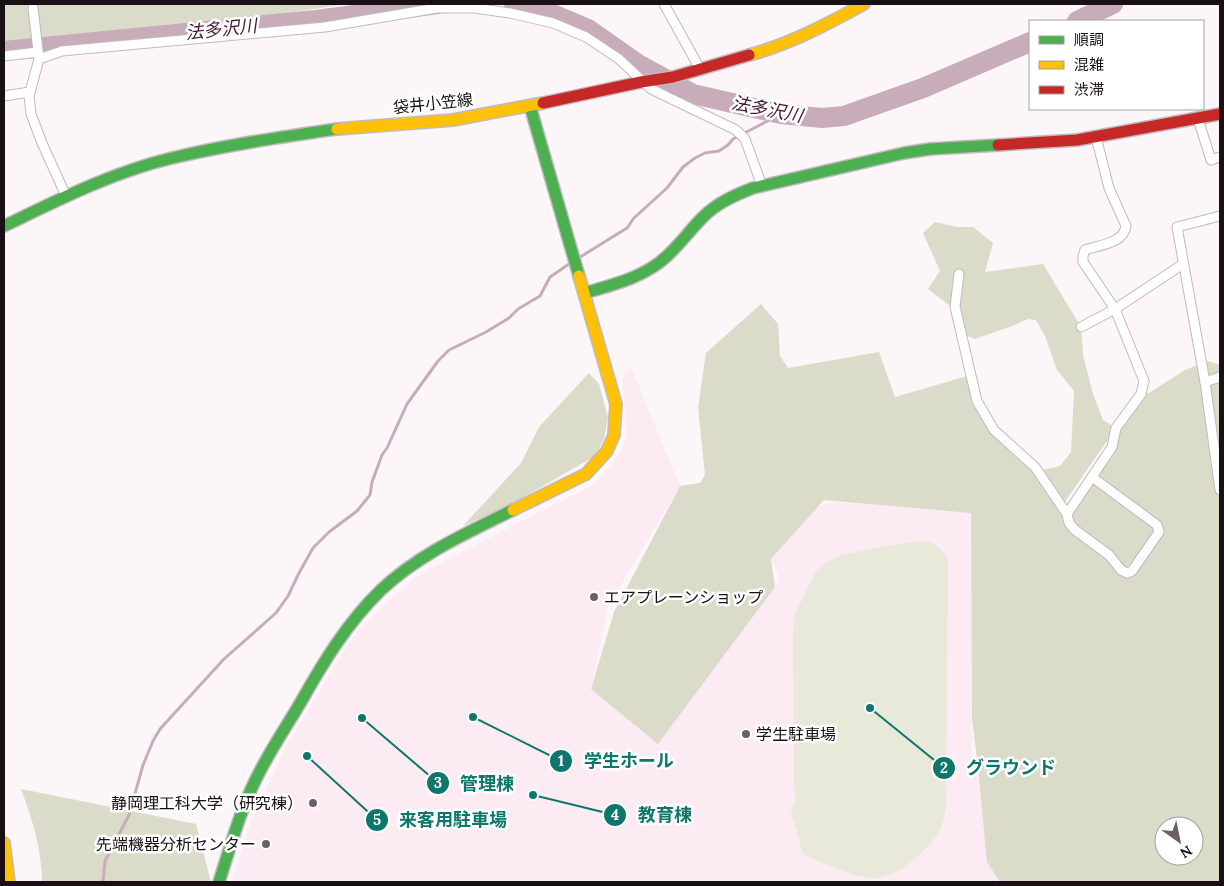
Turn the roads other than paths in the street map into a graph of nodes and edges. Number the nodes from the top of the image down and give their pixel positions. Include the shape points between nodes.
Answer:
1 (664, 4) edge
2 (864, 4) edge
3 (33, 8) dead end
4 (38, 55) junction
5 (4, 56) edge
6 (700, 69) junction
7 (644, 81) junction
8 (30, 92) junction
9 (4, 96) edge
10 (530, 106) junction
11 (1220, 114) edge
12 (1198, 119) junction
13 (1096, 137) junction
14 (1220, 157) edge
15 (762, 186) junction
16 (66, 196) junction
17 (1220, 216) edge
18 (4, 226) edge
19 (1183, 264) junction
20 (959, 274) dead end
21 (585, 293) junction
22 (1115, 309) junction
23 (1081, 327) dead end
24 (1220, 377) edge
25 (1205, 382) junction
26 (1092, 477) junction
27 (1220, 490) edge
28 (1067, 514) junction
29 (4, 843) edge
30 (9, 882) edge
31 (219, 882) edge

1 - 6 street
2 - 6 street, 袋井小笠線 via 828,24 764,51
3 - 4 street
4 - 5 street
4 - 7 street via 325,27 437,8 474,8 553,23 586,37
4 - 8 street
6 - 7 street, 袋井小笠線
7 - 10 street, 袋井小笠線
7 - 15 street via 651,89 736,130 745,140
8 - 9 street
8 - 16 street via 31,114
10 - 16 street, 袋井小笠線 via 453,120 350,127 182,156 123,173
10 - 21 street
11 - 12 street
12 - 13 street
12 - 14 street via 1211,160
13 - 15 street via 904,153
13 - 22 street via 1109,188 1126,226 1120,239 1086,250 1082,256
15 - 21 street via 733,196 714,208 670,256 654,267
16 - 18 street, 袋井小笠線
17 - 19 street via 1176,227
19 - 22 street
19 - 25 street
20 - 28 street via 955,307 977,401 994,430 1035,467
21 - 31 street via 616,404 618,422 608,452 586,474 424,557 382,590 350,624 326,658 256,779
22 - 23 street
22 - 26 street via 1144,386 1116,428 1112,447
24 - 25 street
25 - 27 street
26 - 28 street
26 - 28 street via 1157,525 1159,532 1132,571 1121,570 1109,555 1075,530
29 - 30 street

